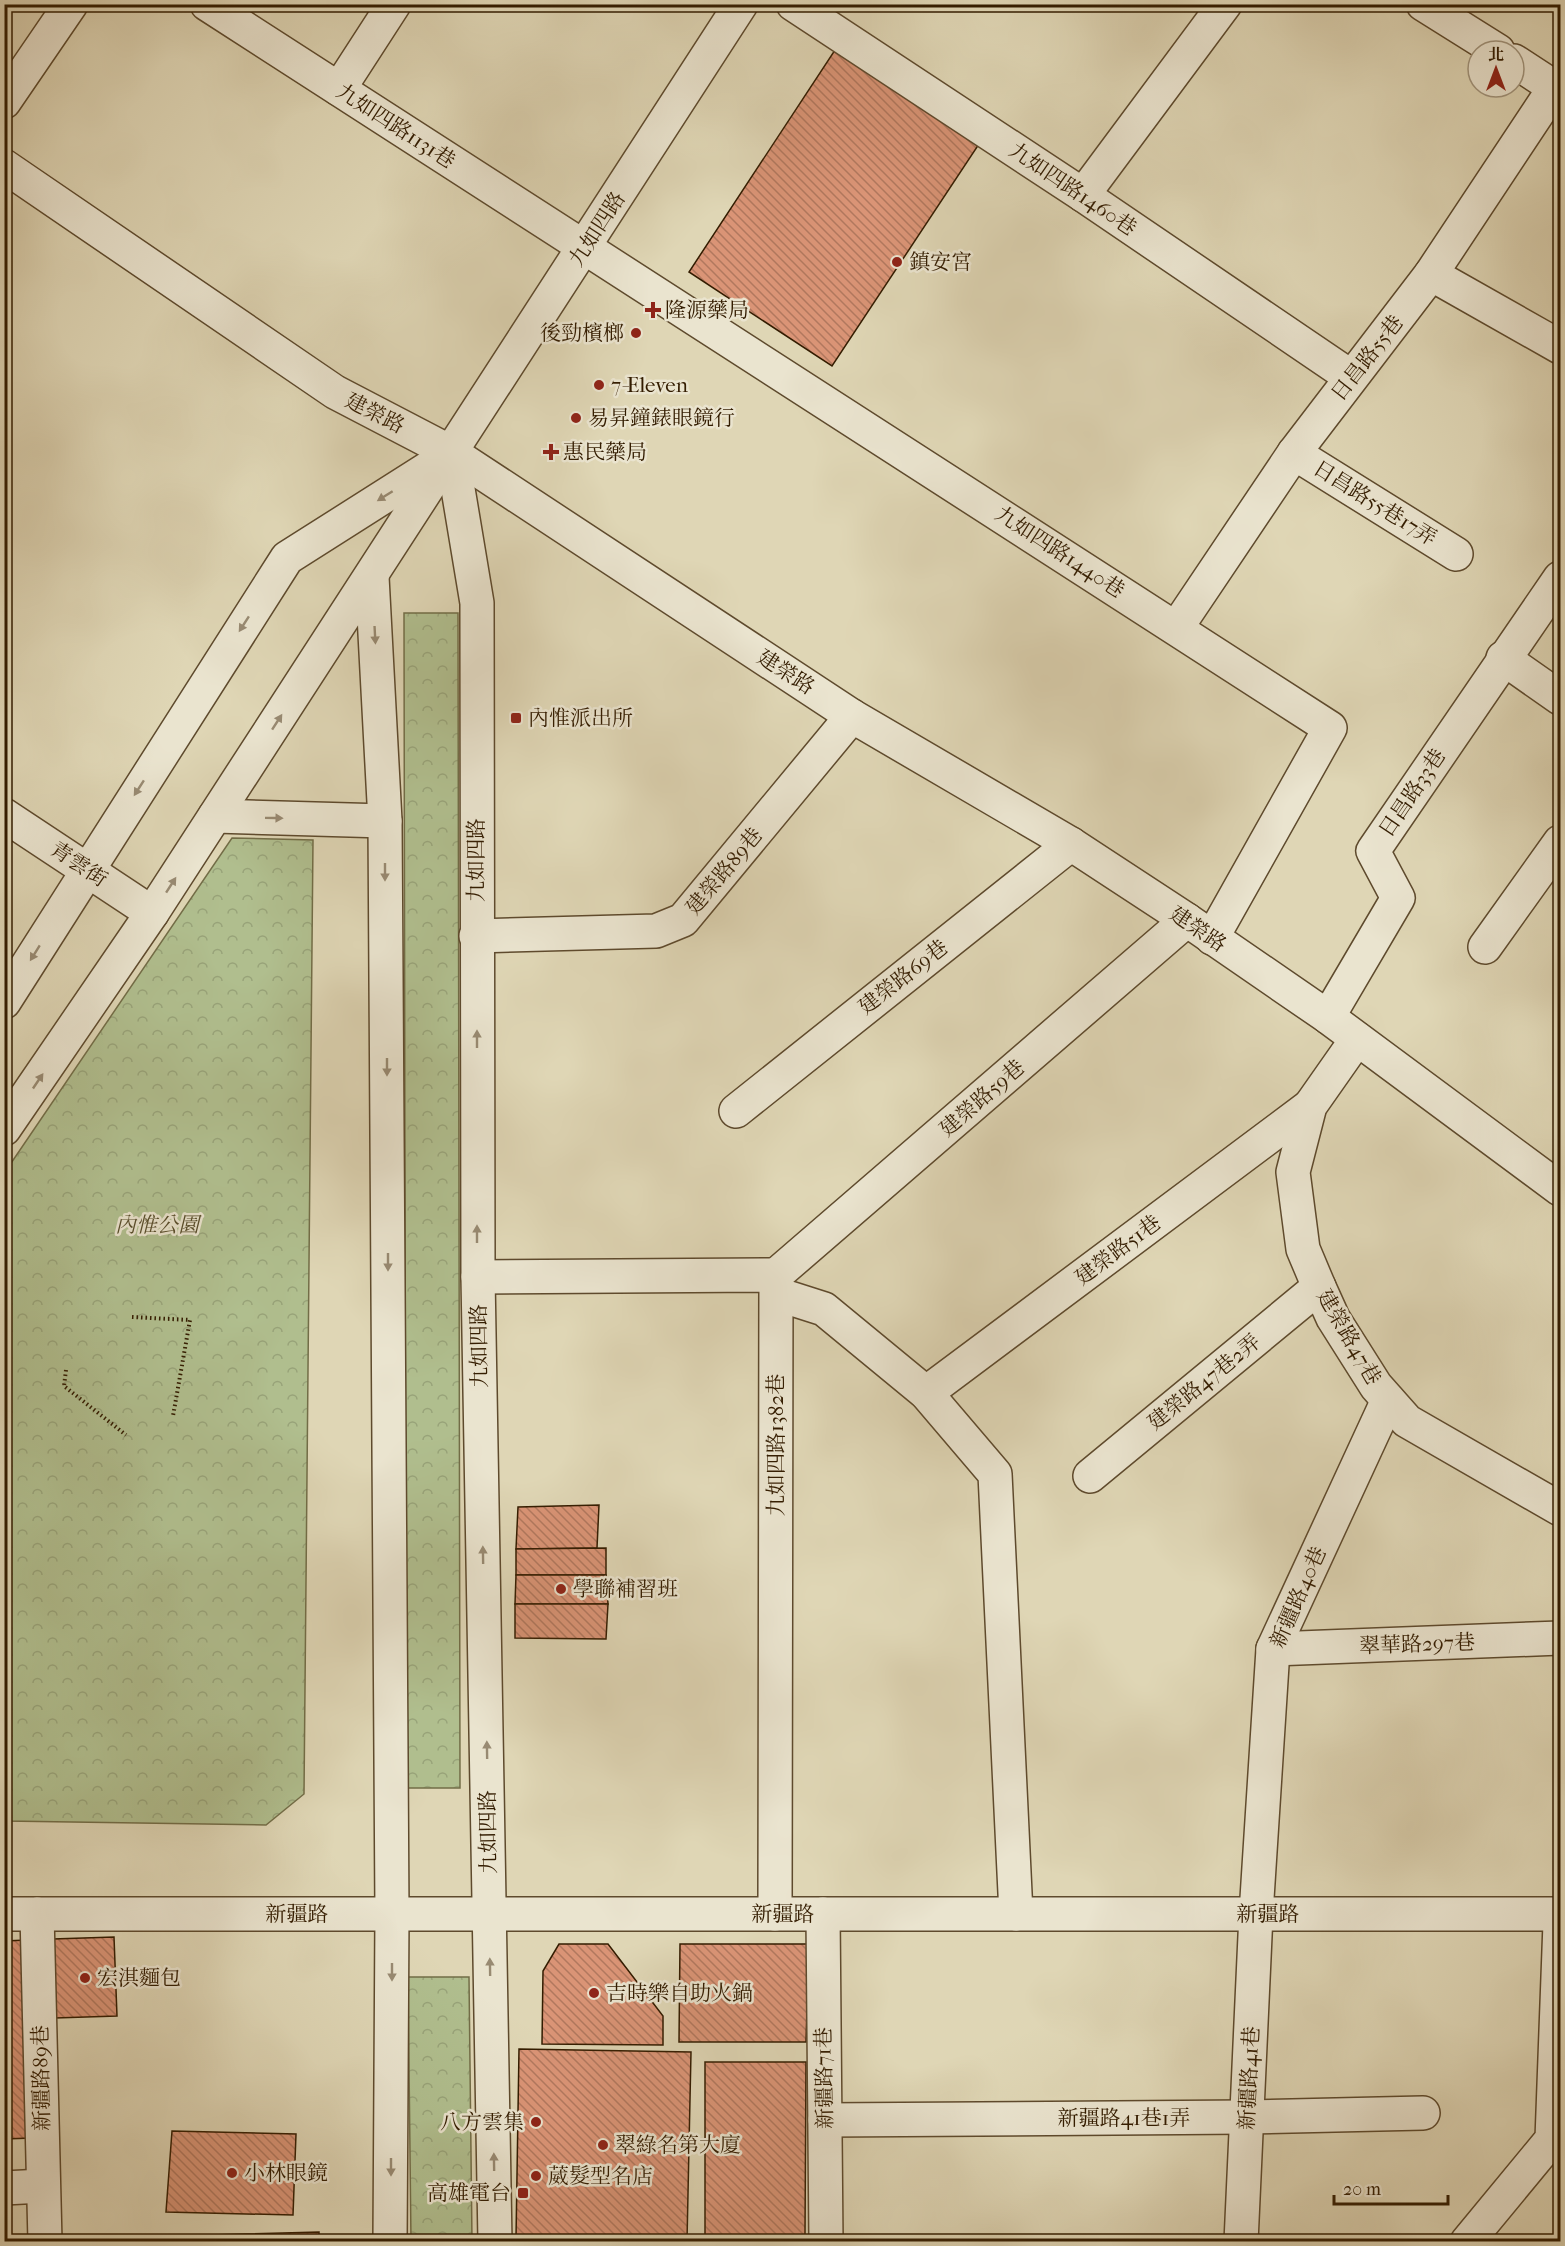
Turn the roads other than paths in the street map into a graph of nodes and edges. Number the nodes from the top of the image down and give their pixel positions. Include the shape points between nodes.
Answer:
1 (71, 4) edge
2 (207, 4) edge
3 (394, 4) edge
4 (741, 4) edge
5 (794, 4) edge
6 (1225, 4) edge
7 (1423, 4) edge
8 (1457, 13) edge
9 (1485, 39) edge
10 (1526, 69) edge
11 (339, 89) junction
12 (1558, 89) edge
13 (4, 102) edge
14 (4, 166) edge
15 (1083, 195) junction
16 (585, 248) junction
17 (1431, 274) junction
18 (1560, 347) edge
19 (1351, 377) junction
20 (452, 453) junction
21 (1294, 453) junction
22 (1455, 554) dead end
23 (372, 577) junction
24 (1560, 578) edge
25 (1177, 627) junction
26 (1503, 658) junction
27 (1560, 698) edge
28 (852, 716) junction
29 (4, 815) edge
30 (215, 816) junction
31 (385, 821) junction
32 (1560, 842) edge
33 (1071, 844) junction
34 (88, 870) junction
35 (152, 913) junction
36 (1200, 929) junction
37 (476, 936) junction
38 (1485, 947) dead end
39 (4, 1002) edge
40 (1328, 1017) junction
41 (1357, 1039) junction
42 (1310, 1106) junction
43 (736, 1110) dead end
44 (4, 1129) edge
45 (1560, 1189) edge
46 (478, 1277) junction
47 (777, 1285) junction
48 (1319, 1287) junction
49 (926, 1393) junction
50 (1388, 1400) junction
51 (1089, 1476) dead end
52 (1560, 1509) edge
53 (1560, 1638) edge
54 (1272, 1649) junction
55 (4, 1914) edge
56 (37, 1914) junction
57 (392, 1914) junction
58 (490, 1914) junction
59 (775, 1914) junction
60 (823, 1914) junction
61 (1016, 1914) junction
62 (1256, 1914) junction
63 (1560, 1914) edge
64 (1560, 1923) edge
65 (1423, 2113) dead end
66 (1247, 2117) junction
67 (825, 2120) junction
68 (43, 2186) junction
69 (4, 2188) edge
70 (45, 2241) edge
71 (390, 2241) edge
72 (495, 2241) edge
73 (826, 2241) edge
74 (1241, 2241) edge
75 (1467, 2241) edge

1 - 13 street
2 - 11 street, 九如四路1131巷
3 - 11 street
4 - 16 street, 九如四路
5 - 15 street, 九如四路1460巷
6 - 15 street
7 - 8 street
8 - 9 street
10 - 12 street
11 - 16 street, 九如四路1131巷
12 - 17 street, 日昌路55巷
14 - 20 street, 建榮路 via 334,392
15 - 19 street, 九如四路1460巷
16 - 20 street, 九如四路
16 - 25 street, 九如四路1440巷
17 - 18 street
17 - 19 street, 日昌路55巷
19 - 21 street, 日昌路55巷
20 - 23 street, 九如四路
20 - 28 street, 建榮路
20 -> 34 street, 九如四路 via 287,558
20 - 37 street, 九如四路 via 477,603
21 - 22 street, 日昌路55巷17弄
21 - 25 street, 日昌路55巷
30 -> 23 street, 九如四路
23 -> 31 street
24 - 26 street, 日昌路33巷
25 - 36 street, 九如四路1440巷 via 1330,728
26 - 27 street
26 - 40 street, 日昌路33巷 via 1372,851 1398,898
28 - 33 street, 建榮路
28 - 37 street, 建榮路89巷 via 683,920 656,931
29 - 34 street, 青雲街
30 -> 31 street
35 -> 30 street, 九如四路
31 -> 57 street
32 - 38 street
33 - 36 street, 建榮路
33 - 43 street, 建榮路69巷
34 - 35 street, 青雲街
34 -> 39 street, 九如四路
44 -> 35 street, 九如四路
36 - 40 street, 建榮路
36 - 47 street, 建榮路59巷
46 -> 37 street, 九如四路
40 - 41 street, 建榮路
41 - 42 street, 建榮路47巷
41 - 45 street, 建榮路
42 - 48 street, 建榮路47巷 via 1293,1172 1302,1249
42 - 49 street, 建榮路51巷
46 - 47 street
58 -> 46 street, 九如四路
47 - 49 street via 824,1309
47 - 59 street, 九如四路1382巷
48 - 50 street, 建榮路47巷 via 1333,1318
48 - 51 street, 建榮路47巷2弄
49 - 61 street via 995,1474
50 - 52 street, 建榮路47巷 via 1407,1421
50 - 54 street, 新疆路40巷
53 - 54 street, 翠華路297巷
54 - 62 street, 新疆路40巷
55 - 56 street, 新疆路
56 - 57 street, 新疆路
56 - 68 street, 新疆路89巷
57 - 58 street, 新疆路
57 -> 71 street
58 - 59 street, 新疆路
72 -> 58 street, 九如四路
59 - 60 street, 新疆路
60 - 61 street, 新疆路
60 - 67 street, 新疆路71巷
61 - 62 street, 新疆路
62 - 63 street, 新疆路
62 - 66 street, 新疆路41巷
64 - 75 street via 1552,2139
65 - 66 street, 新疆路41巷1弄
66 - 67 street, 新疆路41巷1弄
66 - 74 street, 新疆路41巷
67 - 73 street, 新疆路71巷
68 - 69 street
68 - 70 street, 新疆路89巷

